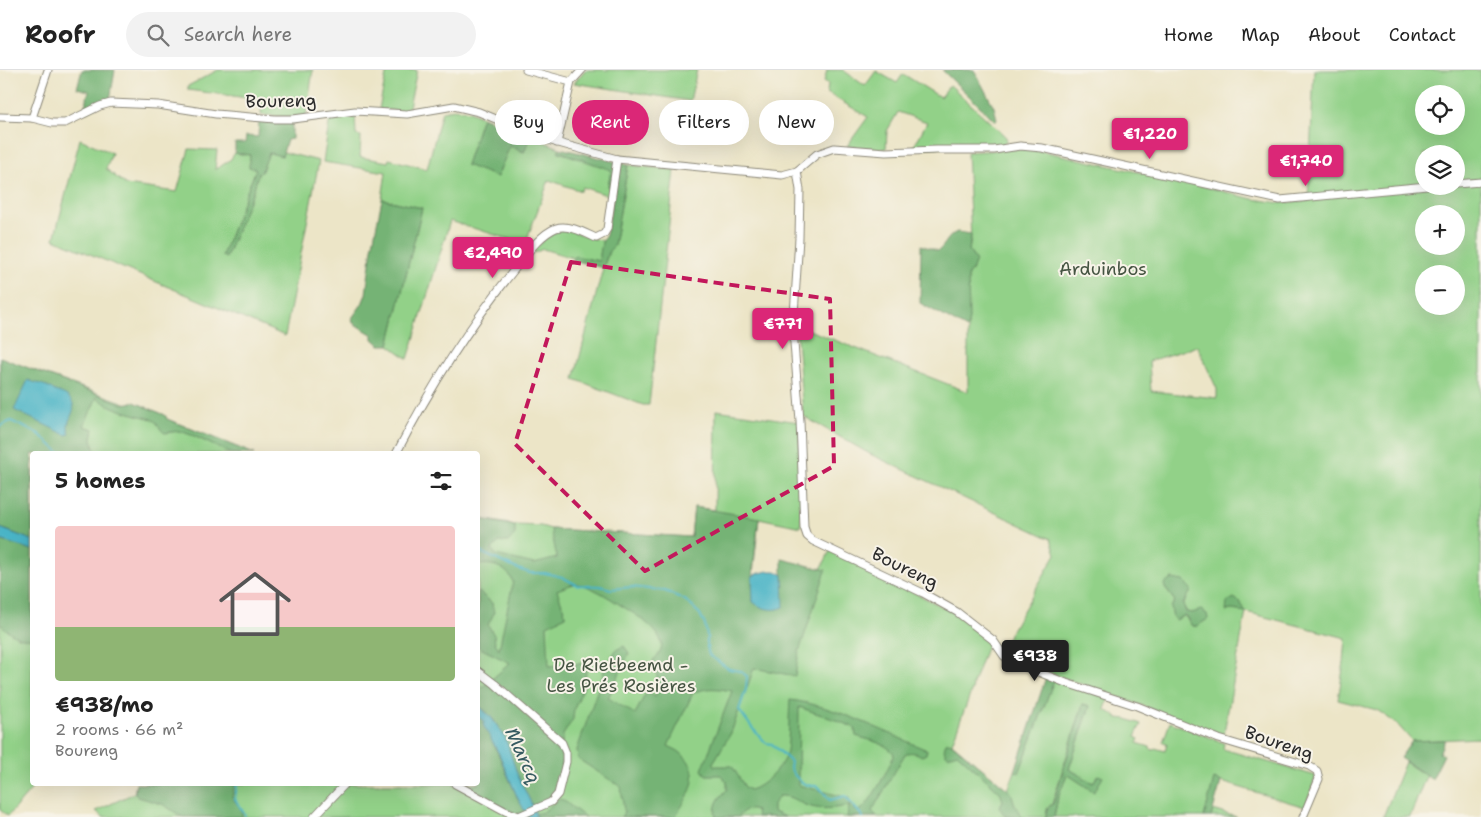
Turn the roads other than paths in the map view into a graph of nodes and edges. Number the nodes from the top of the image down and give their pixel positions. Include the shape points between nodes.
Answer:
1 (48, 70) edge
2 (526, 70) edge
3 (582, 70) edge
4 (571, 82) junction
5 (0, 117) edge
6 (32, 118) junction
7 (495, 118) edge
8 (562, 124) edge
9 (562, 144) edge
10 (617, 159) junction
11 (796, 171) junction
12 (1481, 182) edge
13 (1465, 183) edge
14 (1415, 187) edge
15 (398, 451) edge
16 (480, 673) edge
17 (343, 786) edge
18 (459, 786) edge
19 (522, 816) edge
20 (314, 817) edge
21 (1303, 817) edge

1 - 6 street
2 - 4 street
3 - 4 street
4 - 8 street
5 - 6 street, Boureng
6 - 7 street, Boureng via 65,123 111,103 158,105 275,120 355,111 407,114 454,106
9 - 10 street, Boureng
10 - 11 street, Boureng via 782,175
10 - 15 street via 604,234 596,238 562,226 550,231 537,243 482,313 422,405
11 - 14 street via 817,154 834,148 886,152 994,150 1020,146 1277,199
11 - 21 street, Boureng via 800,190 793,330 807,536 957,612 987,635 1004,656 1016,663 1219,739 1310,766 1319,775 1318,784
12 - 13 street
16 - 19 street via 564,747 566,762 558,794 551,802
17 - 20 street
18 - 19 street via 505,811

